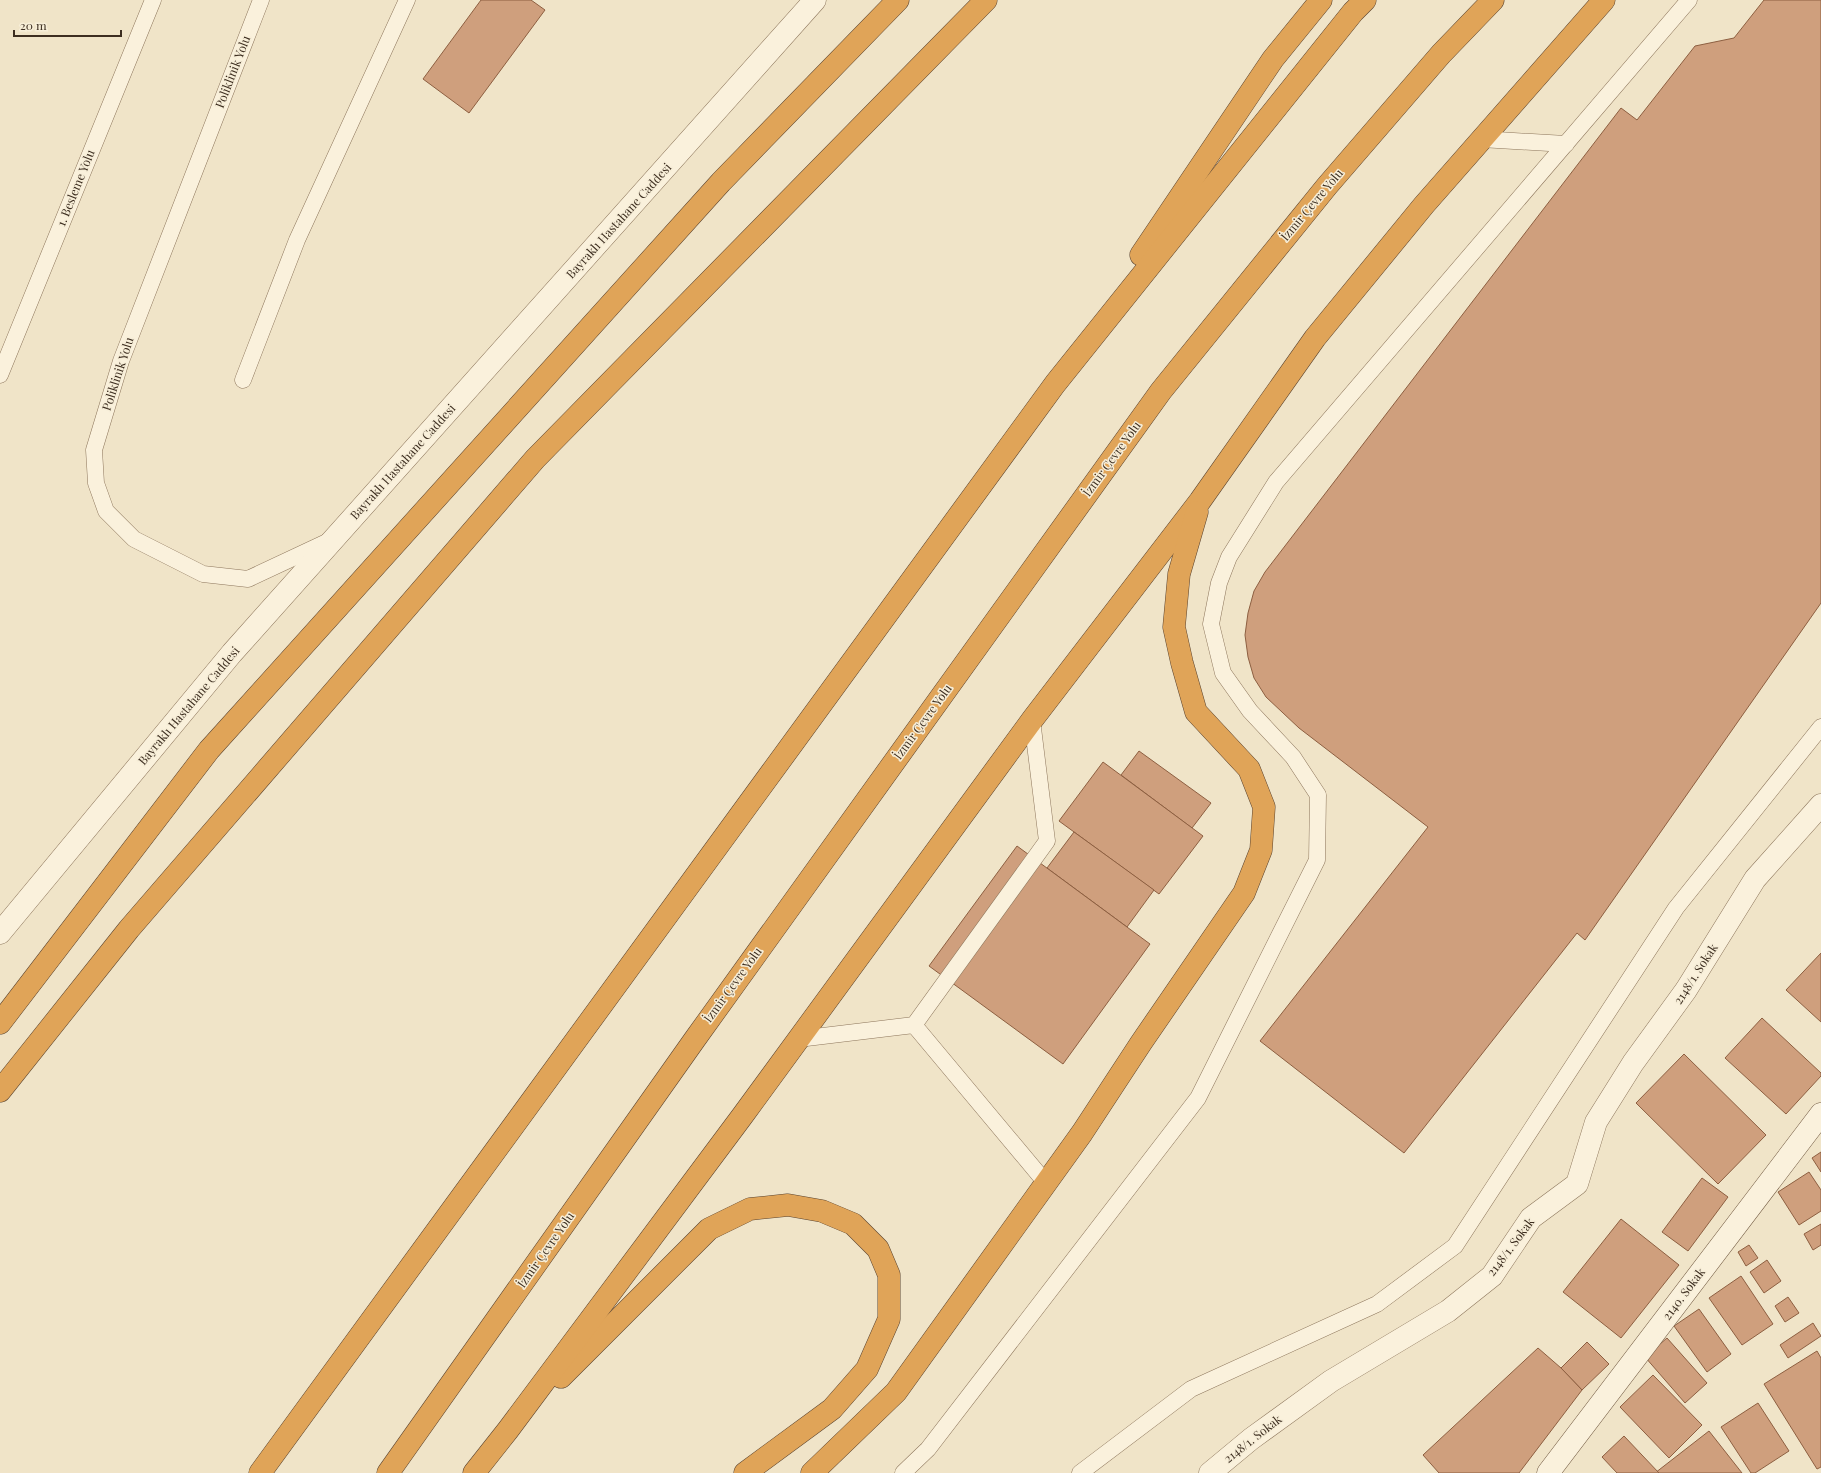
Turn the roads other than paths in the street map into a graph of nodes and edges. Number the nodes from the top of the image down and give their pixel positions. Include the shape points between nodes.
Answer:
1 (153, 0) edge
2 (261, 0) edge
3 (407, 0) edge
4 (815, 0) edge
5 (898, 0) edge
6 (986, 0) edge
7 (1321, 0) edge
8 (1365, 0) edge
9 (1494, 0) edge
10 (1604, 0) edge
11 (1689, 0) edge
12 (1481, 139) junction
13 (1566, 144) junction
14 (0, 375) edge
15 (243, 380) dead end
16 (1055, 384) junction
17 (1200, 501) junction
18 (336, 538) junction
19 (1032, 720) junction
20 (1821, 727) edge
21 (1821, 805) edge
22 (0, 933) edge
23 (0, 1023) edge
24 (914, 1025) junction
25 (798, 1039) junction
26 (0, 1091) edge
27 (1821, 1114) edge
28 (1046, 1182) junction
29 (508, 1430) junction
30 (260, 1473) edge
31 (388, 1473) edge
32 (474, 1473) edge
33 (745, 1473) edge
34 (812, 1473) edge
35 (903, 1473) edge
36 (1080, 1473) edge
37 (1210, 1473) edge
38 (1548, 1473) edge

1 - 14 lane, 1. Besleme Yolu
2 - 18 lane, Poliklinik Yolu via 121,361 94,450 96,483 106,511 134,539 203,574 248,578
3 - 15 lane via 297,240
4 - 18 street, Bayraklı Hastahane Caddesi
5 - 23 highway via 721,182 209,750
6 - 26 highway via 535,459 129,929
7 - 16 highway via 1274,59
8 - 16 highway
9 - 31 highway, İzmir Çevre Yolu via 1441,54 1327,186 1161,391 695,1039
10 - 12 highway
11 - 13 lane
12 - 13 lane
12 - 17 highway via 1424,204 1315,338
13 - 35 lane via 1276,482 1229,557 1219,583 1211,624 1223,673 1250,711 1293,757 1318,795 1317,860 1198,1098 928,1449
16 - 30 highway
17 - 19 highway
17 - 28 highway via 1179,574 1174,627 1196,712 1248,769 1264,807 1260,850 1244,893 1082,1133
18 - 22 street, Bayraklı Hastahane Caddesi via 232,653
19 - 24 lane via 1047,841
19 - 25 highway
20 - 36 lane via 1676,908 1455,1246 1378,1304 1191,1389
21 - 37 street, 2148/1. Sokak via 1755,879 1686,990 1633,1063 1596,1122 1577,1184 1531,1218 1492,1276 1448,1311 1331,1381 1251,1439
24 - 25 lane
24 - 28 lane
25 - 29 highway
27 - 38 street, 2140. Sokak
28 - 34 highway via 896,1392
29 - 32 highway
29 - 33 highway via 709,1229 750,1209 788,1204 822,1211 853,1224 878,1249 888,1275 889,1319 867,1369 832,1409

